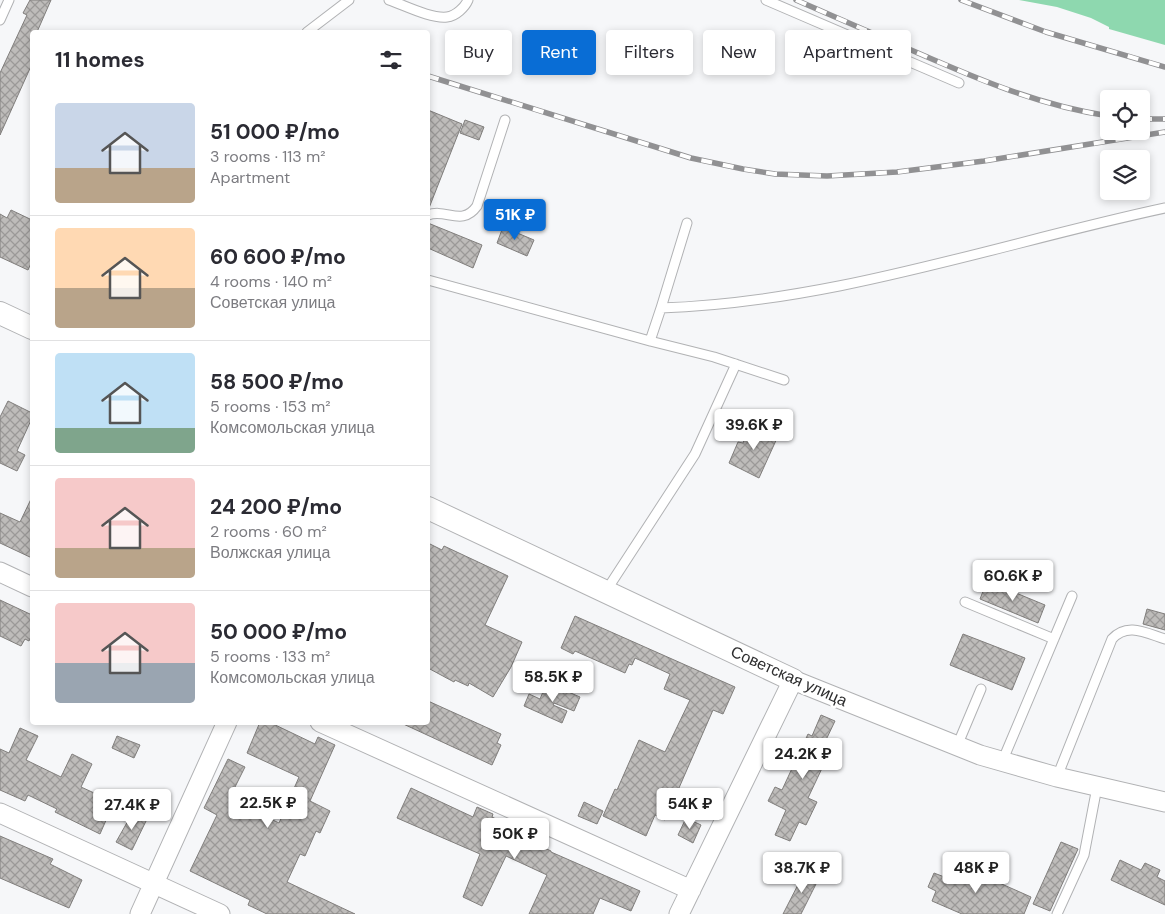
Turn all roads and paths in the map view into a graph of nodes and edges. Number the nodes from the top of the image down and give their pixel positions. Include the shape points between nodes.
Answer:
1 (9, 0) edge
2 (349, 0) edge
3 (389, 0) edge
4 (468, 0) edge
5 (766, 0) edge
6 (0, 20) edge
7 (310, 30) edge
8 (959, 83) dead end
9 (505, 120) dead end
10 (1165, 208) edge
11 (430, 215) edge
12 (687, 223) dead end
13 (430, 281) edge
14 (661, 308) junction
15 (0, 313) edge
16 (30, 327) edge
17 (650, 341) junction
18 (736, 364) junction
19 (784, 380) dead end
20 (430, 509) edge
21 (0, 572) edge
22 (30, 586) edge
23 (605, 592) junction
24 (1072, 596) dead end
25 (965, 602) dead end
26 (1054, 639) junction
27 (1165, 639) edge
28 (793, 680) junction
29 (981, 689) dead end
30 (226, 725) edge
31 (327, 725) edge
32 (957, 746) junction
33 (1002, 762) junction
34 (1057, 777) junction
35 (1097, 786) junction
36 (1165, 802) edge
37 (0, 813) edge
38 (154, 883) junction
39 (691, 890) junction
40 (140, 914) edge
41 (220, 914) edge
42 (680, 914) edge
43 (1057, 914) edge

1 - 6 lane
2 - 7 lane
3 - 4 lane via 448,17 459,12
5 - 8 lane
9 - 11 lane via 472,213 466,216
10 - 14 lane via 861,283 766,299
12 - 14 lane
13 - 17 lane
14 - 17 lane
15 - 16 street
17 - 18 lane
18 - 19 lane
18 - 23 lane via 696,454
20 - 23 street, Советская улица
21 - 22 street
23 - 28 street, Советская улица
24 - 26 lane
25 - 26 lane
26 - 33 lane
27 - 34 lane via 1130,629 1112,639
28 - 32 street, Советская улица
28 - 39 street
29 - 32 lane
30 - 38 street
31 - 39 street
32 - 33 street, Советская улица
33 - 34 street, Советская улица
34 - 35 street, Советская улица
35 - 36 street, Советская улица
35 - 43 lane via 1084,855
37 - 38 street
38 - 40 street
38 - 41 street
39 - 42 street

